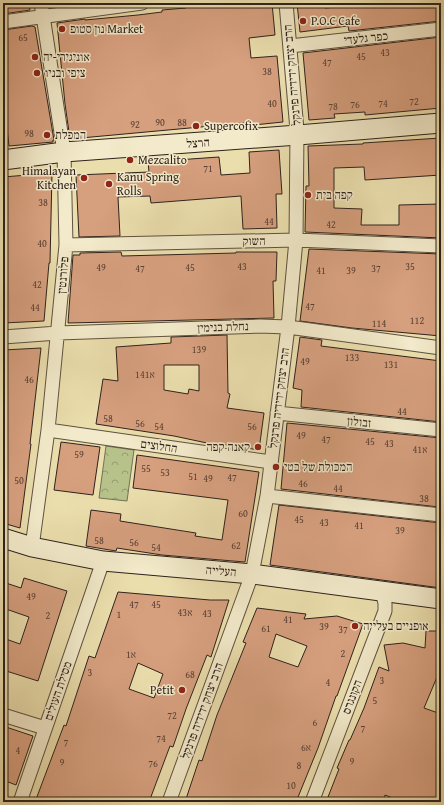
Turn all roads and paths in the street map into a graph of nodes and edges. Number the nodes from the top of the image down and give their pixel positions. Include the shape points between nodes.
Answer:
1 (41, 3) edge
2 (142, 3) edge
3 (286, 3) edge
4 (44, 17) junction
5 (3, 22) edge
6 (441, 29) edge
7 (290, 46) junction
8 (441, 123) edge
9 (298, 135) junction
10 (64, 152) junction
11 (3, 160) edge
12 (296, 240) junction
13 (66, 245) junction
14 (441, 246) edge
15 (288, 327) junction
16 (58, 333) junction
17 (3, 337) edge
18 (441, 348) edge
19 (277, 414) junction
20 (48, 430) junction
21 (441, 430) edge
22 (271, 462) junction
23 (267, 496) junction
24 (441, 515) edge
25 (3, 538) edge
26 (32, 547) junction
27 (103, 561) junction
28 (252, 574) junction
29 (382, 592) junction
30 (441, 599) edge
31 (3, 715) edge
32 (46, 728) junction
33 (20, 802) edge
34 (169, 802) edge
35 (312, 802) edge

1 - 4 street, פלורנטין
2 - 4 street
3 - 7 street, הרב יצחק ידידיה פרנקל
4 - 5 street
4 - 10 street, פלורנטין
6 - 7 street, כפר גלעדי
7 - 9 street, הרב יצחק ידידיה פרנקל
8 - 9 street, הרצל
9 - 10 street, הרצל
9 - 12 street, הרב יצחק ידידיה פרנקל
10 - 11 street, הרצל
10 - 13 street, פלורנטין
12 - 13 street, השוק
12 - 14 street, השוק
12 - 15 street, הרב יצחק ידידיה פרנקל
13 - 16 street, פלורנטין
15 - 16 street, נחלת בנימין
15 - 18 street, נחלת בנימין
15 - 19 street, הרב יצחק ידידיה פרנקל
16 - 17 street, נחלת בנימין
16 - 20 street, פלורנטין
19 - 21 street, זבולון
19 - 22 street, הרב יצחק ידידיה פרנקל
20 - 22 street, החלוצים
20 - 26 street, פלורנטין
22 - 23 street, הרב יצחק ידידיה פרנקל
23 - 24 street
23 - 28 street, הרב יצחק ידידיה פרנקל
25 - 26 street, העלייה
26 - 27 street, העלייה
27 - 28 street, העלייה
27 - 32 street, מסילת העולים
28 - 29 street, העלייה
28 - 34 street, הרב יצחק ידידיה פרנקל
29 - 30 street, העלייה
29 - 35 street, הקונגרס via 385,611
31 - 32 street
32 - 33 street, מסילת העולים

